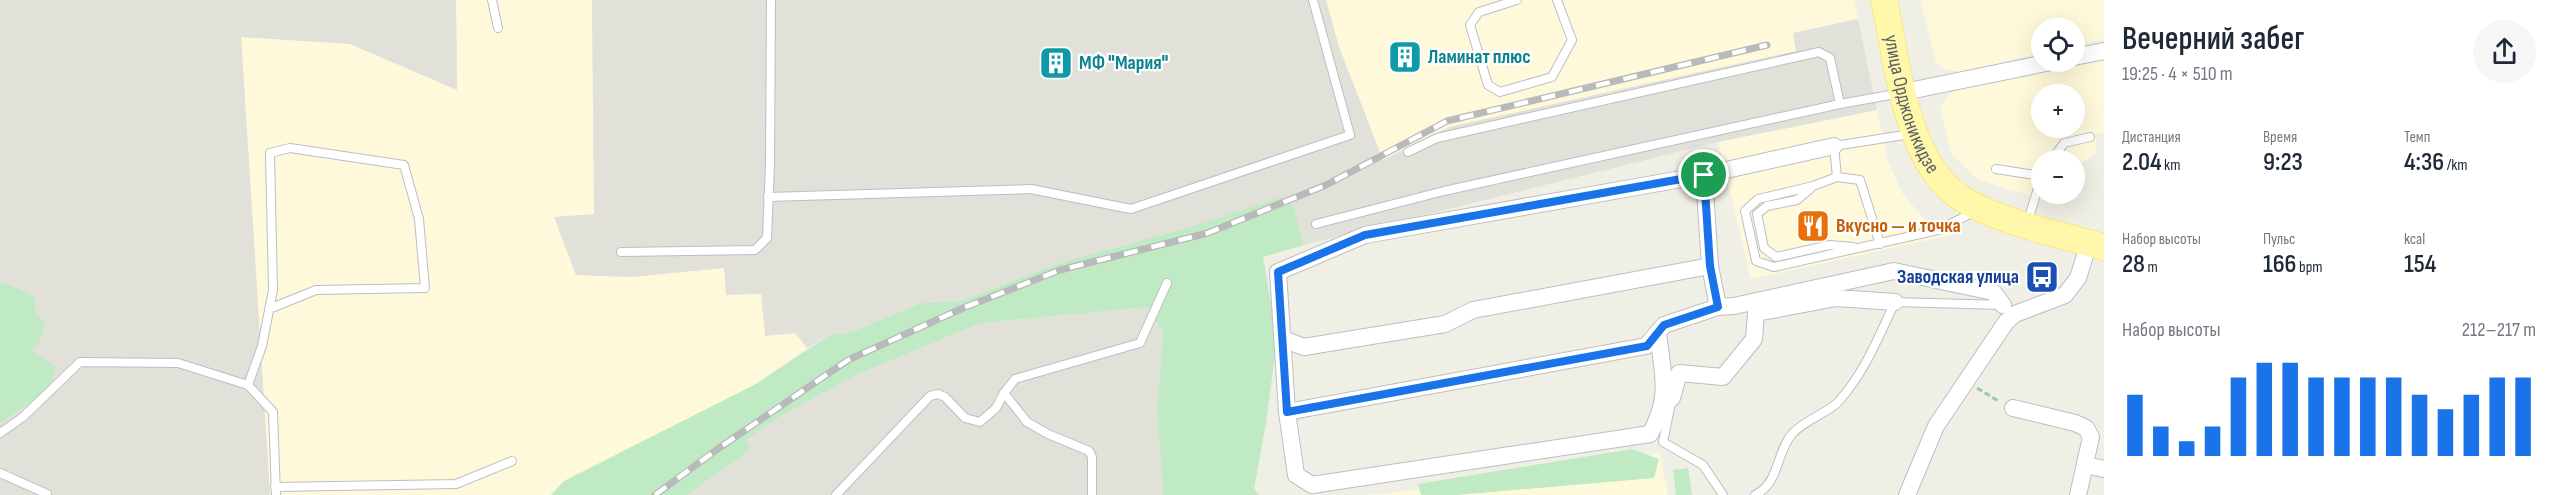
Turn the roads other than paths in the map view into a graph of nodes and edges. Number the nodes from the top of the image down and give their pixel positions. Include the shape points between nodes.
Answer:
1 (492, 0) edge
2 (771, 0) edge
3 (1313, 0) edge
4 (1517, 0) edge
5 (1557, 0) edge
6 (1884, 0) edge
7 (498, 28) dead end
8 (2104, 51) edge
9 (2085, 55) edge
10 (2031, 66) edge
11 (1904, 92) junction
12 (1840, 104) junction
13 (1914, 134) junction
14 (2090, 137) dead end
15 (1834, 146) junction
16 (2059, 150) edge
17 (1407, 152) dead end
18 (1996, 169) dead end
19 (2031, 174) edge
20 (1704, 175) junction
21 (1837, 177) junction
22 (1813, 186) junction
23 (768, 197) junction
24 (1971, 203) junction
25 (2033, 204) edge
26 (1316, 224) dead end
27 (2027, 224) junction
28 (1880, 244) junction
29 (2097, 245) edge
30 (1863, 247) junction
31 (621, 252) dead end
32 (1710, 266) junction
33 (1167, 283) dead end
34 (1895, 302) junction
35 (1718, 307) junction
36 (269, 309) junction
37 (2009, 310) junction
38 (1658, 332) junction
39 (1283, 339) junction
40 (248, 385) junction
41 (1004, 393) junction
42 (1672, 398) joint
43 (2013, 408) road end
44 (1287, 412) junction
45 (0, 433) edge
46 (512, 461) dead end
47 (2086, 465) junction
48 (2104, 469) edge
49 (0, 473) edge
50 (275, 491) edge
51 (47, 494) edge
52 (836, 495) edge
53 (1092, 495) edge
54 (1723, 495) edge
55 (1755, 495) edge
56 (1907, 495) edge
57 (2078, 495) edge

1 - 7 lane
2 - 23 lane
3 - 23 lane via 1350,135 1131,208 1031,189
4 - 5 lane via 1479,12 1470,25 1488,85 1500,92 1552,77 1572,40
6 - 11 main road, улица Орджоникидзе
8 - 9 street
10 - 11 street
11 - 12 lane
11 - 13 main road, улица Орджоникидзе
12 - 17 lane via 1830,58 1819,52 1437,138
12 - 26 lane via 1444,191
13 - 15 lane
13 - 24 main road, улица Орджоникидзе via 1931,169
14 - 16 lane via 2064,143
15 - 20 street
15 - 21 lane
18 - 19 lane
20 - 32 street
20 - 39 street via 1365,235 1278,272
21 - 22 lane
21 - 28 lane via 1860,180
22 - 30 lane via 1797,200 1767,206 1757,214 1764,248 1776,257 1830,245
22 - 30 lane via 1758,199 1745,211 1756,261 1774,267
23 - 31 lane via 767,238 755,250
24 - 27 main road
24 - 28 lane via 1938,230
25 - 27 lane
27 - 29 main road
28 - 30 lane
29 - 37 street via 2065,296
32 - 35 street
32 - 39 street via 1473,310 1445,324 1304,347
33 - 41 lane via 1140,343 1016,380
34 - 37 lane
34 - 42 street via 1836,298 1755,313 1754,339 1723,376 1679,373
34 - 55 lane via 1865,364 1842,396 1791,434 1771,482
35 - 37 street via 1894,271 1992,292
35 - 38 street via 1664,325
36 - 36 lane via 273,290 270,153 290,148 404,165 419,219 424,288 316,290
36 - 40 lane via 262,346
37 - 56 street via 2006,322 1936,426
38 - 44 street via 1647,346
38 - 44 street via 1665,396 1650,434 1312,485 1296,476
39 - 44 street
40 - 45 lane via 178,363 80,362 23,417
40 - 50 lane via 273,412
41 - 52 lane via 996,408 980,422 965,418 945,397 930,396
41 - 53 lane via 1027,422 1089,451
42 - 54 lane via 1663,442 1702,465
43 - 47 street via 2086,428 2091,437
46 - 50 lane via 456,484
47 - 48 street
47 - 57 street
49 - 51 lane

